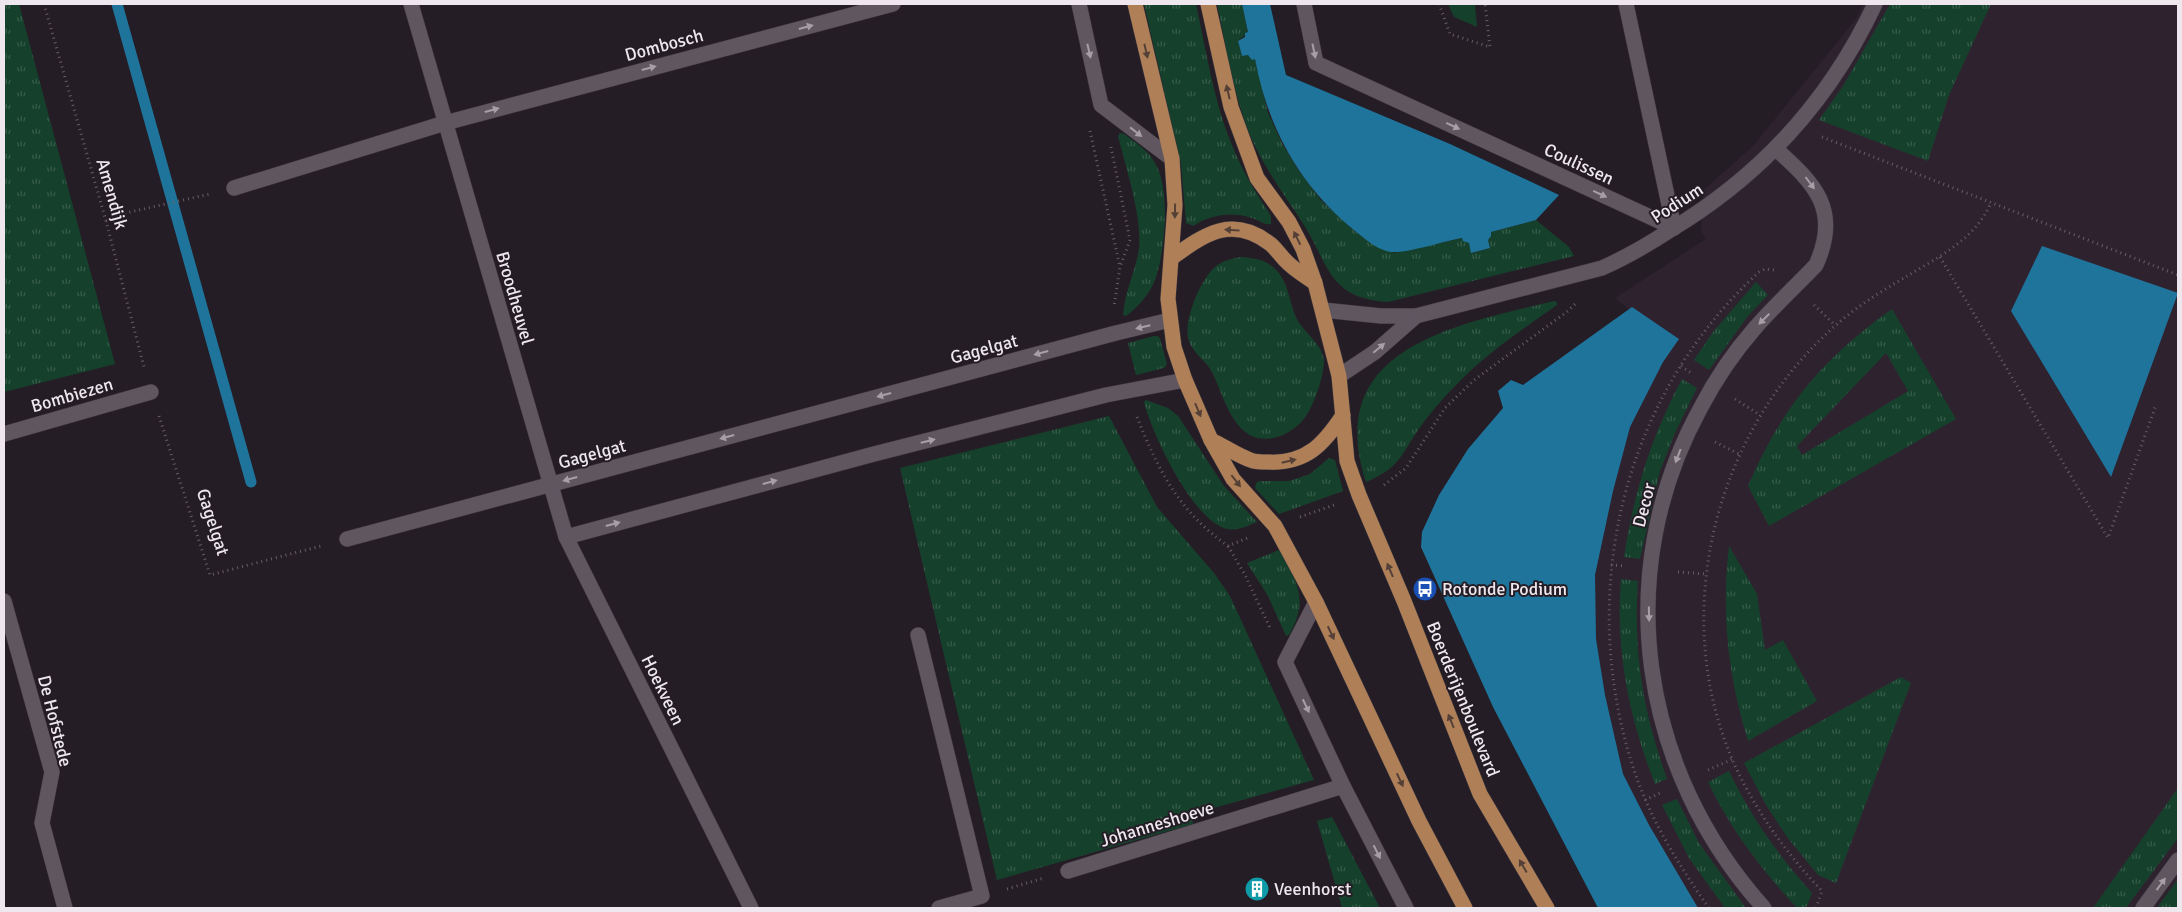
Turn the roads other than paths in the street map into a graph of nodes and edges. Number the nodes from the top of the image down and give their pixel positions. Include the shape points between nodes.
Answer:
1 (412, 4) edge
2 (893, 4) edge
3 (1079, 4) edge
4 (1135, 4) edge
5 (1208, 4) edge
6 (1304, 4) edge
7 (1626, 4) edge
8 (1876, 4) edge
9 (445, 122) junction
10 (1776, 149) junction
11 (1172, 159) junction
12 (234, 188) road end
13 (1674, 228) junction
14 (1173, 257) junction
15 (1315, 283) junction
16 (1323, 310) junction
17 (1416, 316) junction
18 (1170, 320) junction
19 (1339, 376) junction
20 (1186, 380) junction
21 (151, 392) road end
22 (1343, 415) junction
23 (4, 434) edge
24 (1210, 440) junction
25 (550, 484) junction
26 (566, 537) junction
27 (347, 539) road end
28 (4, 601) edge
29 (1316, 602) junction
30 (918, 635) dead end
31 (1343, 786) junction
32 (2178, 860) edge
33 (1068, 871) road end
34 (65, 908) edge
35 (751, 908) edge
36 (939, 908) edge
37 (1406, 908) edge
38 (1465, 908) edge
39 (1547, 908) edge
40 (1764, 908) edge
41 (2143, 908) edge

1 - 9 street, Broodheuvel
9 -> 2 street, Dombosch
3 -> 11 street via 1102,105
4 -> 11 main road
15 -> 5 main road, Boerderijenboulevard via 1290,222 1258,178 1231,107
6 -> 13 street, Coulissen via 1316,63
7 - 13 street
8 - 10 street, Podium via 1834,79
9 - 12 street
9 - 25 street, Broodheuvel
10 - 13 street, Podium via 1720,198
10 -> 40 street, Decor via 1810,181 1818,194 1826,224 1822,252 1816,265 1725,366 1700,408 1679,453 1663,500 1653,548 1648,597 1649,647 1655,690 1664,732 1680,777 1717,849
11 -> 14 main road via 1175,206
13 - 17 street, Podium via 1626,258 1602,268
15 -> 14 main road via 1294,268 1271,244 1242,230 1215,231 1195,240
14 - 18 main road via 1169,279
15 - 16 main road, Boerderijenboulevard
16 - 17 street, Podium
16 - 19 main road, Boerderijenboulevard
19 -> 17 street, Podium via 1375,352
18 - 20 main road via 1174,347
18 -> 25 street, Gagelgat
19 - 22 main road, Boerderijenboulevard
20 -> 24 main road
26 -> 20 street via 1128,389
21 - 23 street, Bombiezen
24 -> 22 main road via 1254,462 1295,460 1314,450 1330,435
39 -> 22 main road, Boerderijenboulevard via 1480,794 1359,496 1347,461
24 -> 29 main road via 1234,479 1275,526
25 - 26 street, Hoekveen
25 - 27 street, Gagelgat
26 - 35 street, Hoekveen
28 - 34 street, De Hofstede via 52,772 42,823
29 -> 31 street via 1285,662
29 -> 38 main road via 1419,821
30 - 36 street via 982,896
31 - 33 street, Johanneshoeve
31 -> 37 street
41 -> 32 street

